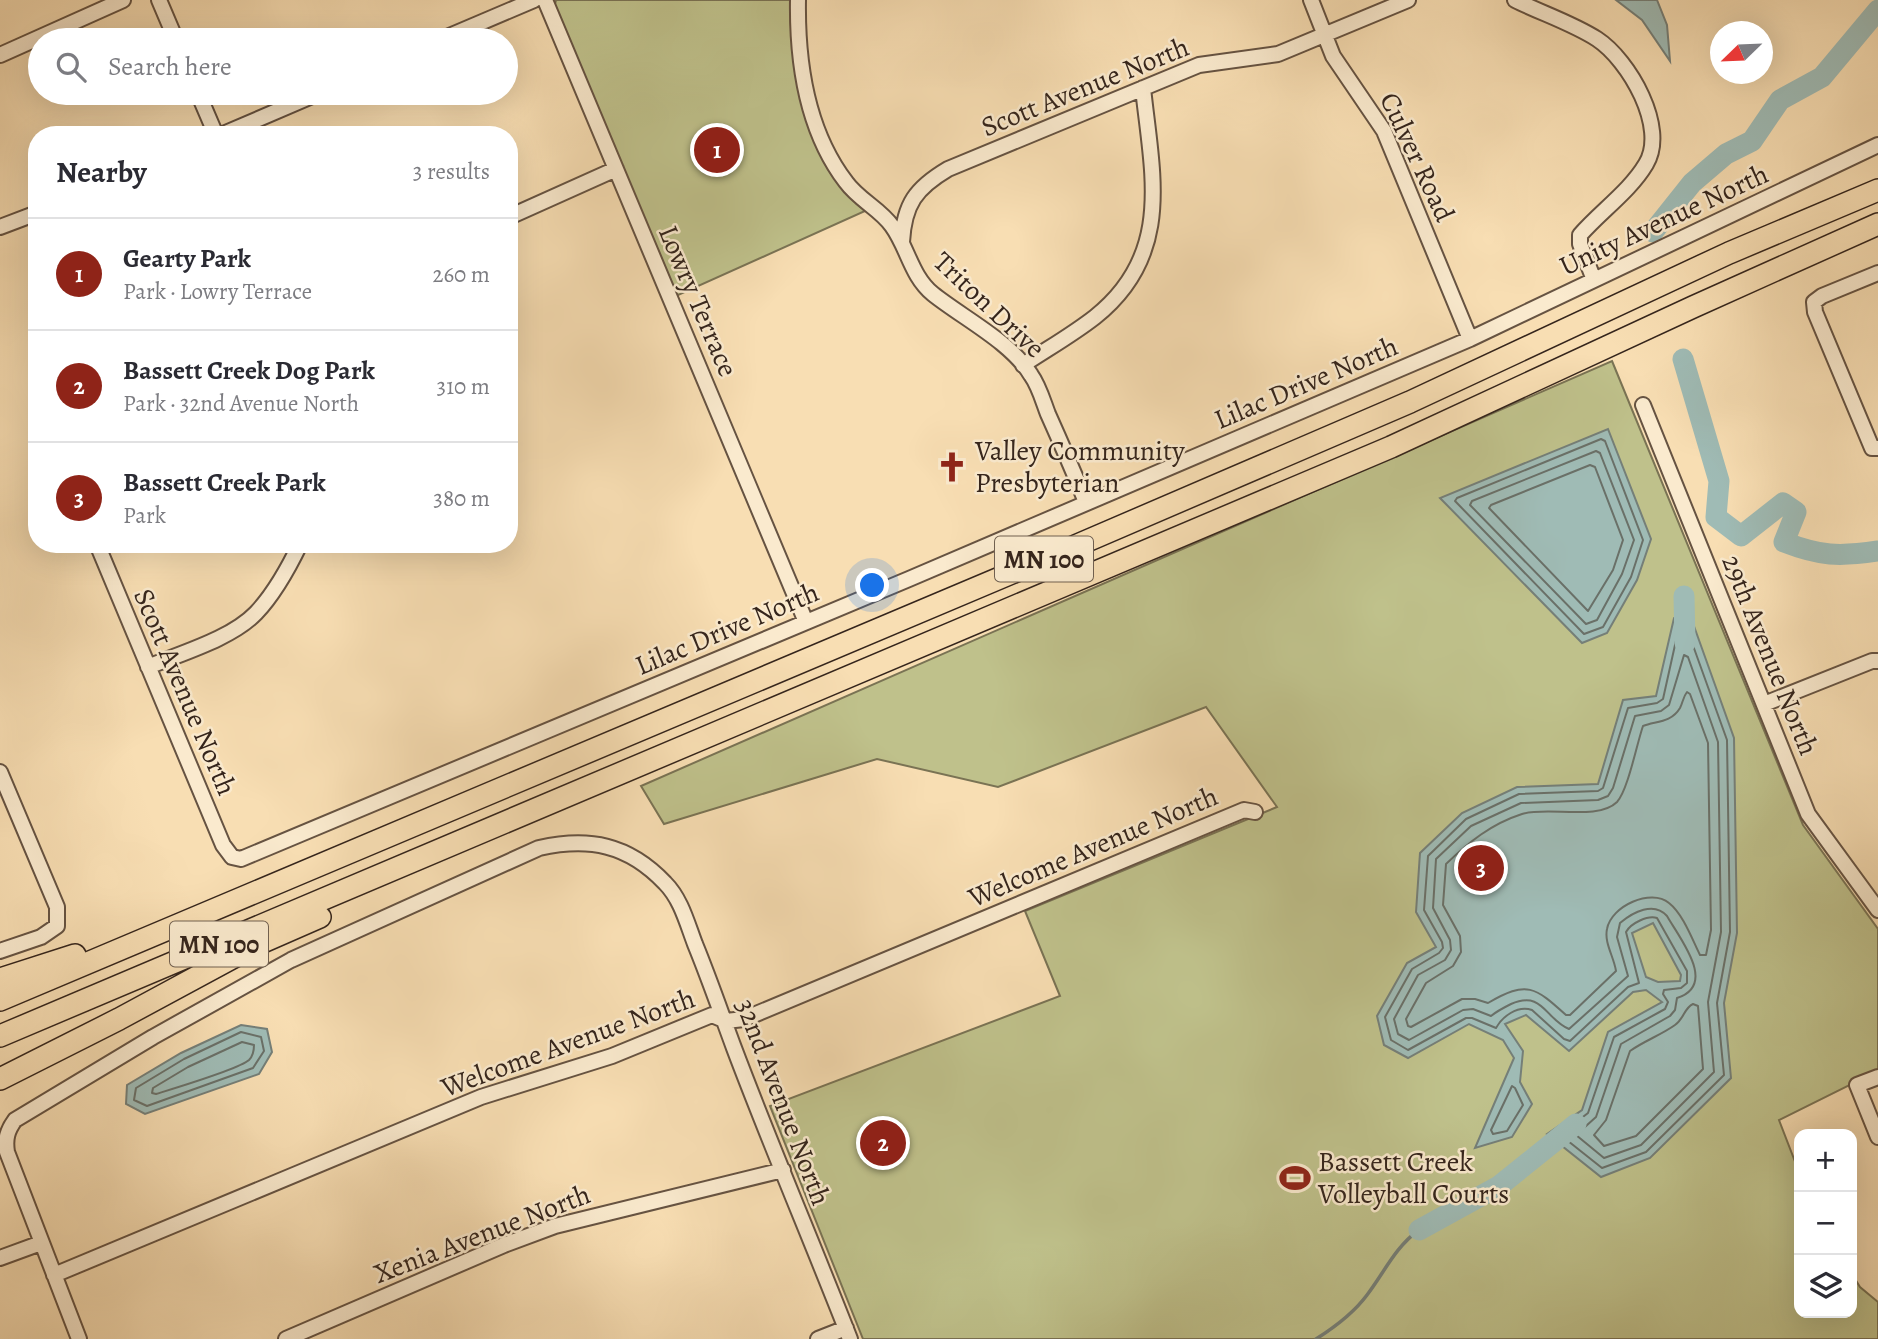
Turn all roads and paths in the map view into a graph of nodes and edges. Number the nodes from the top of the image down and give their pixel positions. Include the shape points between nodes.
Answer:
1 (123, 0) edge
2 (159, 0) edge
3 (534, 0) edge
4 (545, 0) edge
5 (798, 0) edge
6 (1311, 0) edge
7 (1408, 0) edge
8 (1515, 0) edge
9 (60, 28) edge
10 (171, 28) edge
11 (468, 28) edge
12 (1324, 34) junction
13 (28, 42) edge
14 (0, 55) edge
15 (1143, 88) junction
16 (203, 105) edge
17 (291, 105) edge
18 (212, 126) edge
19 (242, 126) edge
20 (1878, 145) edge
21 (616, 169) junction
22 (1878, 190) edge
23 (518, 212) edge
24 (28, 216) edge
25 (1878, 224) edge
26 (0, 227) edge
27 (902, 242) junction
28 (1878, 272) edge
29 (1594, 280) junction
30 (1470, 339) junction
31 (1023, 365) junction
32 (1643, 405) dead end
33 (1878, 448) edge
34 (1086, 502) junction
35 (101, 553) edge
36 (295, 553) edge
37 (807, 622) junction
38 (1878, 661) edge
39 (148, 667) junction
40 (1764, 704) junction
41 (0, 772) edge
42 (1255, 812) dead end
43 (437, 852) junction
44 (232, 857) joint
45 (1878, 910) edge
46 (204, 914) junction
47 (0, 951) edge
48 (0, 979) edge
49 (0, 1000) edge
50 (726, 1021) junction
51 (0, 1036) edge
52 (1878, 1077) edge
53 (0, 1079) edge
54 (1878, 1137) edge
55 (783, 1170) junction
56 (41, 1243) junction
57 (0, 1258) edge
58 (54, 1275) junction
59 (848, 1333) edge
60 (79, 1339) edge
61 (286, 1339) edge
62 (818, 1339) edge

1 - 9 street
2 - 10 street
3 - 11 street
4 - 21 street, Lowry Terrace
5 - 27 street, Triton Drive via 801,64 823,144 847,184 890,223
6 - 12 street, Culver Road
7 - 12 street, Scott Avenue North
8 - 29 street via 1596,38 1611,50 1632,78 1651,121 1653,146 1648,162 1580,235
12 - 15 street, Scott Avenue North via 1278,54 1199,65
12 - 30 street, Culver Road via 1333,56 1384,131
13 - 14 street
15 - 27 street, Scott Avenue North via 932,178 909,206
15 - 31 street via 1154,191 1152,220 1134,273 1097,316
16 - 18 street
17 - 19 street
20 - 29 street, Unity Avenue North
21 - 23 street
21 - 37 street, Lowry Terrace
22 - 46 highway, MN 100 via 1729,253 1397,408
24 - 26 street
25 - 43 highway, MN 100 via 1391,447
27 - 31 street, Triton Drive via 908,261 930,292
28 - 33 street via 1814,302 1872,448
29 - 30 street, Unity Avenue North
30 - 34 street, Lilac Drive North
31 - 34 street, Triton Drive
32 - 40 street, 29th Avenue North
34 - 37 street, Lilac Drive North
35 - 39 street, Scott Avenue North
36 - 39 street via 255,615 227,633
37 - 44 street, Lilac Drive North via 248,857
38 - 40 street
39 - 44 street, Scott Avenue North via 222,845
40 - 45 street, 29th Avenue North via 1808,814
41 - 47 street via 57,907 57,926 41,937
42 - 50 street, Welcome Avenue North via 1244,810 744,1019
43 - 51 highway, MN 100
43 - 53 highway via 350,903 256,945
46 - 48 highway
46 - 49 highway, MN 100
50 - 55 street, 32nd Avenue North
50 - 56 street, 32nd Avenue North via 681,906 667,884 621,851 579,842 539,848 236,988 24,1113 9,1128 6,1152
50 - 58 street, Welcome Avenue North via 712,1015 612,1056 481,1097
52 - 54 street via 1857,1085
55 - 59 street, 32nd Avenue North
55 - 61 street, Xenia Avenue North via 555,1226
56 - 57 street
56 - 58 street
58 - 60 street
59 - 62 street

